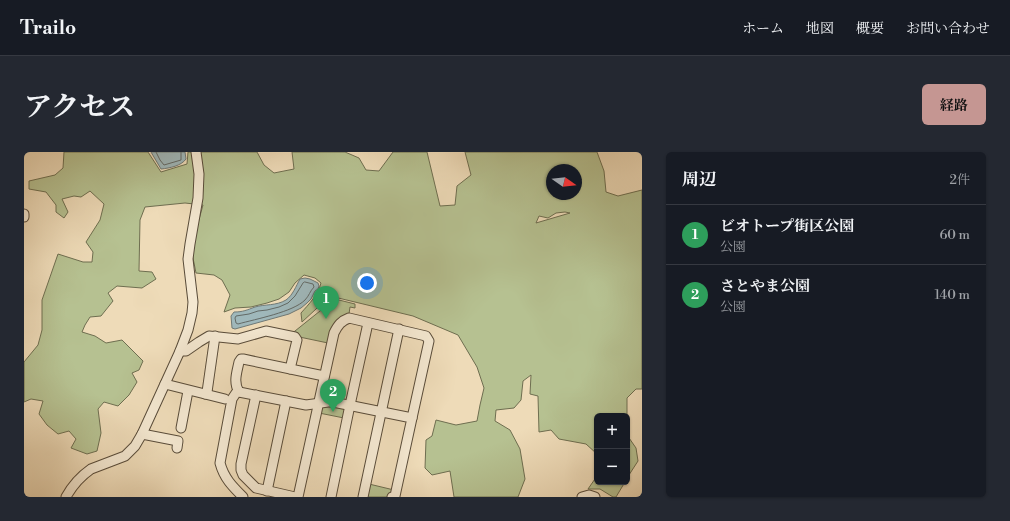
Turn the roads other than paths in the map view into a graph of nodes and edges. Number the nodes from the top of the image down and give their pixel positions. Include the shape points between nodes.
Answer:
1 (196, 152) edge
2 (368, 322) junction
3 (399, 330) junction
4 (215, 336) junction
5 (180, 351) junction
6 (290, 369) junction
7 (324, 376) junction
8 (165, 384) junction
9 (188, 391) junction
10 (238, 392) junction
11 (205, 394) junction
12 (256, 395) junction
13 (225, 399) dead end
14 (286, 401) junction
15 (318, 403) junction
16 (350, 405) junction
17 (381, 412) junction
18 (412, 418) junction
19 (181, 428) dead end
20 (142, 434) junction
21 (177, 448) dead end
22 (267, 491) junction
23 (66, 497) edge
24 (243, 497) edge
25 (297, 497) edge
26 (330, 497) edge
27 (363, 497) edge
28 (392, 497) edge
29 (582, 497) edge
30 (595, 497) edge

1 - 5 street via 199,174 198,198 188,259 193,302 188,330
2 - 3 street
2 - 7 street via 349,318 338,325 334,332
2 - 16 street
3 - 17 street
3 - 18 street via 426,336 429,340
4 - 5 street
4 - 6 street via 238,339 266,331 295,337 297,340
4 - 11 street
5 - 8 street
6 - 7 street
6 - 10 street via 241,359 235,381
7 - 15 street
8 - 9 street
8 - 20 street
9 - 11 street
9 - 19 street
10 - 12 street
10 - 24 street via 232,399 220,463 227,480
11 - 13 street
12 - 14 street
12 - 22 street via 241,470 256,488
14 - 15 street via 306,405
14 - 22 street
15 - 16 street
15 - 25 street
16 - 17 street
16 - 26 street
17 - 18 street
17 - 27 street
18 - 28 street via 395,496
20 - 21 street via 178,441
20 - 23 street via 136,446 125,456 86,472
22 - 25 street
29 - 30 street

